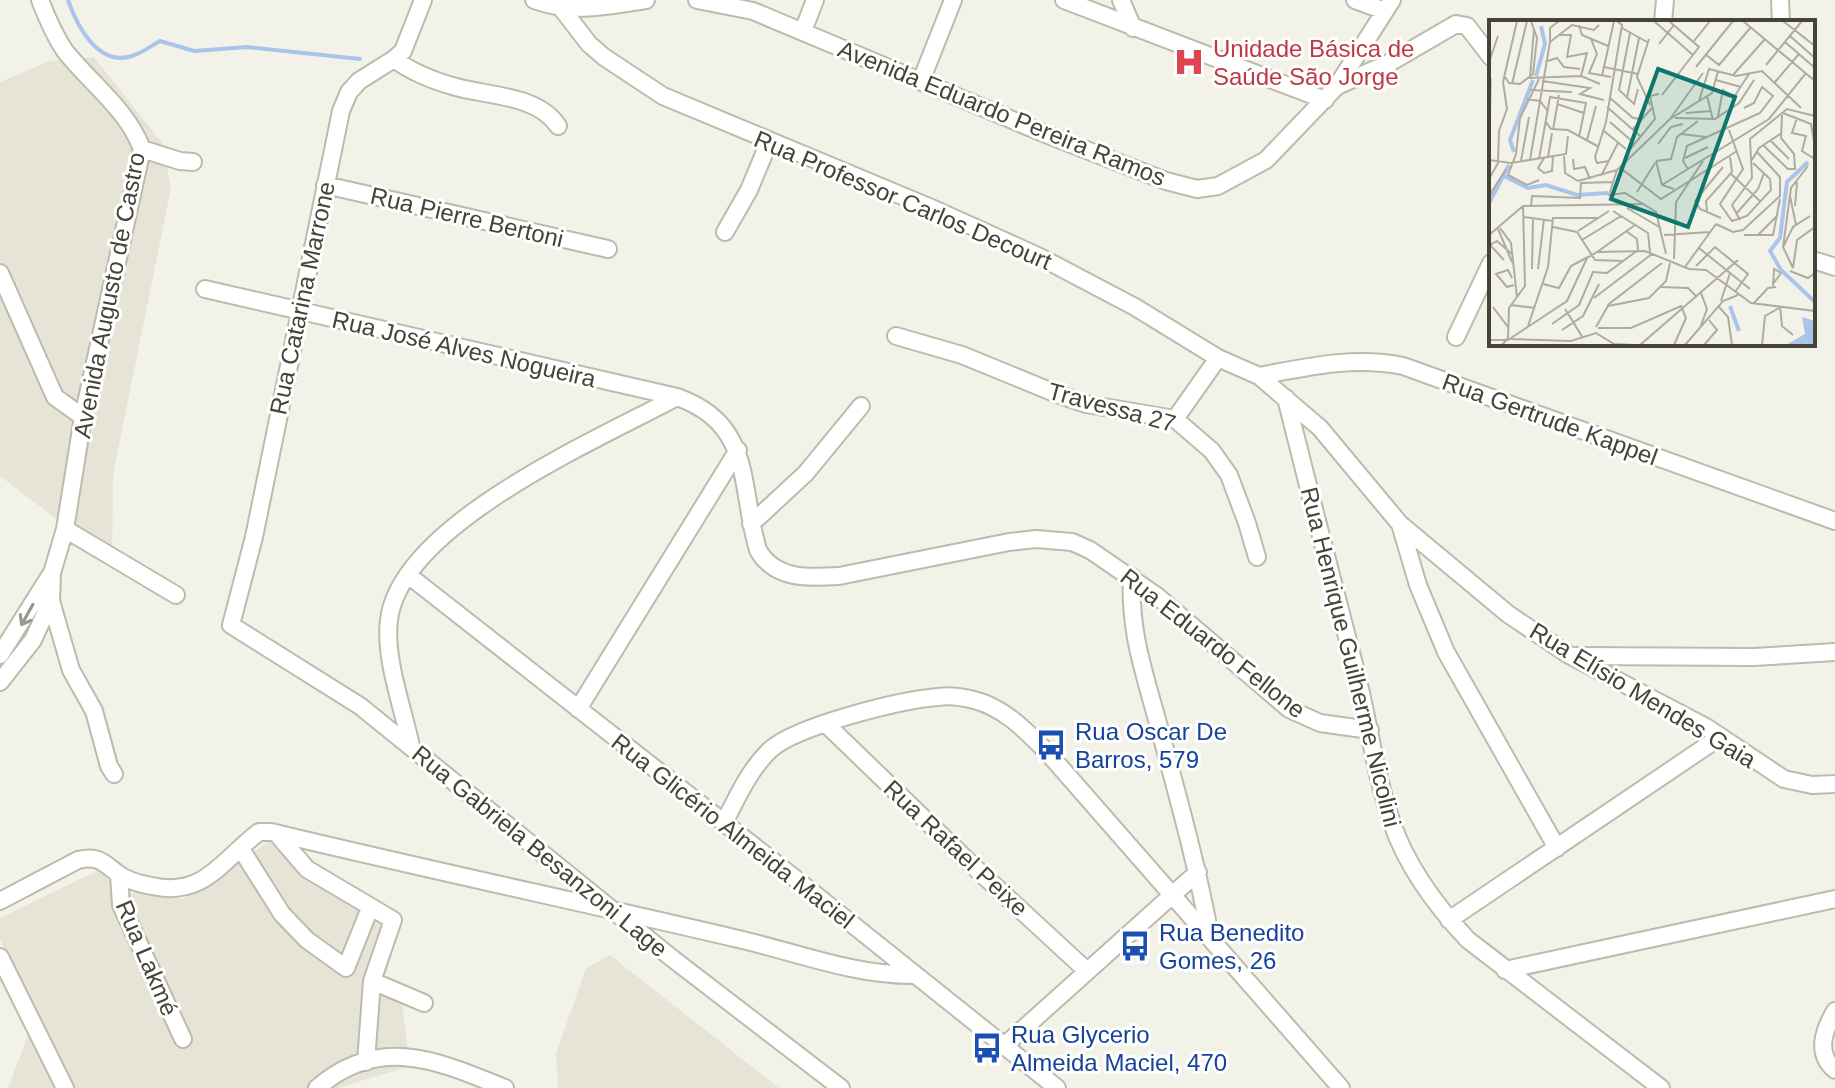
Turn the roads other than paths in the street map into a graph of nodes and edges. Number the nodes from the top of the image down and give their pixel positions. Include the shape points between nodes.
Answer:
1 (40, 0) edge
2 (423, 0) edge
3 (534, 0) edge
4 (646, 0) edge
5 (697, 0) edge
6 (815, 0) edge
7 (953, 0) edge
8 (1064, 0) edge
9 (1121, 0) edge
10 (1355, 0) edge
11 (1665, 0) edge
12 (1780, 0) edge
13 (730, 3) edge
14 (1389, 5) edge
15 (562, 9) junction
16 (1663, 20) edge
17 (1781, 20) edge
18 (1133, 28) junction
19 (803, 31) junction
20 (1489, 55) edge
21 (394, 59) junction
22 (921, 81) junction
23 (1337, 86) junction
24 (1325, 100) junction
25 (558, 126) dead end
26 (769, 142) junction
27 (142, 149) junction
28 (193, 162) dead end
29 (325, 185) junction
30 (725, 232) dead end
31 (608, 249) dead end
32 (1815, 261) edge
33 (1489, 267) edge
34 (1835, 267) edge
35 (0, 273) edge
36 (205, 289) dead end
37 (299, 311) junction
38 (896, 336) dead end
39 (1456, 337) dead end
40 (1218, 358) junction
41 (1259, 376) junction
42 (677, 397) junction
43 (1286, 398) junction
44 (861, 406) dead end
45 (83, 417) junction
46 (1175, 419) junction
47 (738, 450) junction
48 (1835, 521) edge
49 (751, 524) junction
50 (1400, 524) junction
51 (65, 529) junction
52 (1257, 557) dead end
53 (52, 573) junction
54 (408, 575) junction
55 (1132, 577) junction
56 (176, 595) dead end
57 (51, 601) junction
58 (231, 625) joint
59 (1835, 652) edge
60 (0, 655) edge
61 (1569, 655) junction
62 (0, 682) edge
63 (578, 709) junction
64 (826, 724) junction
65 (1370, 730) junction
66 (1720, 737) junction
67 (411, 746) junction
68 (114, 774) dead end
69 (1835, 784) edge
70 (724, 823) junction
71 (268, 832) junction
72 (1557, 848) junction
73 (241, 849) junction
74 (1198, 872) junction
75 (119, 875) junction
76 (1171, 895) junction
77 (1835, 899) edge
78 (0, 901) edge
79 (370, 908) junction
80 (616, 913) junction
81 (1449, 920) junction
82 (1210, 938) junction
83 (0, 957) edge
84 (1505, 970) junction
85 (1087, 971) junction
86 (913, 975) junction
87 (372, 981) junction
88 (424, 1003) dead end
89 (1835, 1011) edge
90 (183, 1039) dead end
91 (1003, 1047) junction
92 (366, 1062) junction
93 (1835, 1070) edge
94 (65, 1088) edge
95 (317, 1088) edge
96 (505, 1088) edge
97 (841, 1088) edge
98 (1057, 1088) edge
99 (1341, 1088) edge
100 (1661, 1088) edge

1 - 27 street, Avenida Augusto de Castro via 65,50 123,114
2 - 21 street, Rua Catarina Marrone via 403,51
3 - 15 street
4 - 15 street
5 - 13 street, Avenida Eduardo Pereira Ramos
6 - 19 street
7 - 22 street
8 - 18 street
9 - 18 street
10 - 14 street
11 - 16 street
12 - 17 street
13 - 19 street, Avenida Eduardo Pereira Ramos
14 - 23 street
15 - 26 street, Rua Professor Carlos Decourt via 589,44 643,85
18 - 24 street
19 - 22 street, Avenida Eduardo Pereira Ramos
20 - 23 street, Avenida Eduardo Pereira Ramos via 1464,24 1456,24
21 - 25 street via 428,78 529,104
21 - 29 street, Rua Catarina Marrone via 349,92
22 - 24 street, Avenida Eduardo Pereira Ramos via 1197,189 1218,186 1266,160
23 - 24 street, Avenida Eduardo Pereira Ramos
26 - 30 street
26 - 40 street, Rua Professor Carlos Decourt via 1029,251
27 - 28 street
27 - 45 street, Avenida Augusto de Castro
29 - 31 street, Rua Pierre Bertoni
29 - 37 street, Rua Catarina Marrone
32 - 34 street
33 - 39 street
35 - 45 street via 55,397
36 - 37 street, Rua José Alves Nogueira
37 - 42 street, Rua José Alves Nogueira
37 - 58 street, Rua Catarina Marrone
38 - 46 street, Travessa 27 via 962,355 1086,404
40 - 41 street, Rua Professor Carlos Decourt
40 - 46 street
41 - 43 street, Rua Elísio Mendes Gaia
41 - 48 street, Rua Gertrude Kappel via 1360,360 1403,366
42 - 47 street, Rua Eduardo Fellone via 716,420
42 - 54 street via 509,486 454,528
43 - 50 street, Rua Elísio Mendes Gaia via 1320,428
43 - 65 street, Rua Henrique Guilherme Nicolini
44 - 49 street via 806,473
45 - 51 street, Avenida Augusto de Castro
46 - 52 street, Travessa 27 via 1212,451 1229,475
47 - 49 street, Rua Eduardo Fellone
47 - 63 street
49 - 55 street, Rua Eduardo Fellone via 763,560 788,575 839,576 1036,539 1072,542
50 - 61 street, Rua Elísio Mendes Gaia via 1508,614
50 - 72 street via 1446,652
51 - 53 street, Avenida Augusto de Castro
51 - 56 street
53 - 57 street, Avenida Augusto de Castro
53 -> 60 street, Avenida Augusto de Castro
54 - 63 street, Rua Glicério Almeida Maciel
54 - 67 street via 392,606 388,638
55 - 65 street, Rua Eduardo Fellone via 1289,709 1320,723
55 - 74 street via 1136,645
57 - 62 street, Avenida Augusto de Castro via 33,640
57 - 68 street via 71,670 94,711
58 - 67 street, Rua Gabriela Besanzoni Lage via 329,685
59 - 61 street via 1754,657
61 - 66 street, Rua Elísio Mendes Gaia
63 - 70 street, Rua Glicério Almeida Maciel
64 - 70 street via 769,751
64 - 76 street via 939,696 968,698 1000,711 1048,753
64 - 85 street, Rua Rafael Peixe
65 - 81 street, Rua Henrique Guilherme Nicolini via 1391,822
66 - 69 street, Rua Elísio Mendes Gaia via 1784,779
66 - 72 street
67 - 80 street, Rua Gabriela Besanzoni Lage
70 - 86 street, Rua Glicério Almeida Maciel
71 - 73 street
71 - 79 street via 307,869
71 - 80 street
72 - 81 street
73 - 75 street via 186,888 172,890
73 - 79 street via 282,914 346,968
74 - 76 street
74 - 82 street
75 - 78 street via 90,857
75 - 90 street, Rua Lakmé via 121,905
76 - 82 street
76 - 85 street
77 - 84 street
79 - 87 street via 393,920
80 - 86 street via 866,971
80 - 97 street, Rua Gabriela Besanzoni Lage
81 - 84 street, Rua Henrique Guilherme Nicolini
82 - 99 street
83 - 94 street
84 - 100 street, Rua Henrique Guilherme Nicolini
85 - 91 street
86 - 91 street, Rua Glicério Almeida Maciel
87 - 88 street
87 - 92 street
89 - 93 street via 1823,1040 1826,1062
91 - 98 street, Rua Glicério Almeida Maciel
92 - 95 street via 334,1074
92 - 96 street via 419,1057

